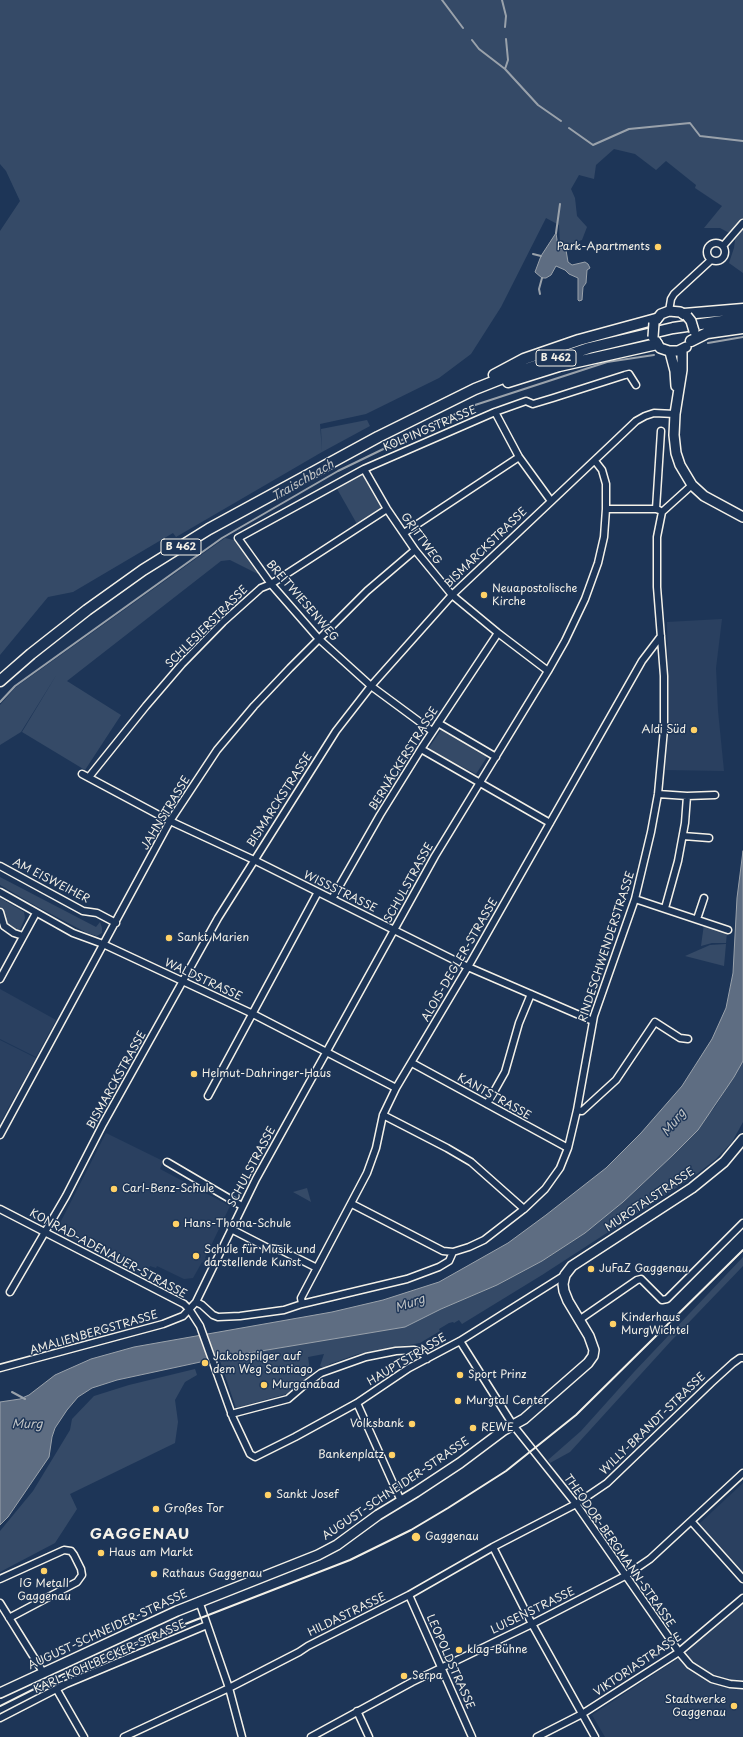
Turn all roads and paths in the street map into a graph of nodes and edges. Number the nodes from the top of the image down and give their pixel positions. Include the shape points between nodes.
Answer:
1 (743, 223) edge
2 (723, 246) junction
3 (712, 260) junction
4 (743, 309) edge
5 (669, 310) junction
6 (686, 315) junction
7 (743, 318) edge
8 (655, 321) junction
9 (743, 328) edge
10 (655, 341) junction
11 (691, 341) junction
12 (682, 350) junction
13 (670, 352) junction
14 (636, 385) dead end
15 (475, 389) junction
16 (675, 410) junction
17 (495, 412) junction
18 (661, 430) dead end
19 (519, 457) junction
20 (595, 461) junction
21 (364, 469) junction
22 (692, 485) junction
23 (551, 501) junction
24 (387, 509) junction
25 (606, 509) junction
26 (656, 509) junction
27 (662, 512) junction
28 (743, 516) edge
29 (404, 533) junction
30 (238, 538) joint
31 (415, 550) junction
32 (271, 584) junction
33 (452, 595) junction
34 (498, 633) junction
35 (661, 636) junction
36 (319, 639) junction
37 (548, 671) junction
38 (0, 681) edge
39 (371, 686) junction
40 (438, 722) junction
41 (432, 731) junction
42 (421, 749) junction
43 (496, 757) junction
44 (82, 774) dead end
45 (89, 777) junction
46 (480, 783) junction
47 (658, 794) junction
48 (716, 795) dead end
49 (687, 796) junction
50 (170, 821) junction
51 (550, 823) junction
52 (683, 836) junction
53 (709, 838) dead end
54 (254, 860) junction
55 (0, 866) edge
56 (0, 892) edge
57 (318, 892) junction
58 (704, 898) dead end
59 (332, 899) junction
60 (635, 899) junction
61 (665, 908) junction
62 (0, 912) edge
63 (36, 913) junction
64 (697, 919) junction
65 (116, 923) junction
66 (394, 930) junction
67 (728, 930) dead end
68 (23, 936) junction
69 (103, 944) junction
70 (468, 967) junction
71 (0, 979) edge
72 (182, 981) junction
73 (531, 994) junction
74 (253, 1014) junction
75 (593, 1021) junction
76 (688, 1039) dead end
77 (327, 1051) junction
78 (412, 1063) junction
79 (396, 1088) junction
80 (208, 1096) dead end
81 (487, 1104) junction
82 (577, 1110) junction
83 (384, 1115) junction
84 (0, 1135) edge
85 (743, 1140) edge
86 (568, 1148) junction
87 (167, 1162) dead end
88 (352, 1204) junction
89 (242, 1206) junction
90 (524, 1208) junction
91 (0, 1209) edge
92 (743, 1223) edge
93 (231, 1229) junction
94 (45, 1233) junction
95 (453, 1252) junction
96 (317, 1268) junction
97 (565, 1275) junction
98 (10, 1292) dead end
99 (196, 1302) junction
100 (302, 1304) junction
101 (189, 1309) junction
102 (579, 1320) junction
103 (460, 1341) junction
104 (743, 1358) edge
105 (427, 1359) junction
106 (0, 1368) edge
107 (357, 1403) junction
108 (231, 1414) junction
109 (513, 1425) junction
110 (255, 1457) joint
111 (743, 1473) edge
112 (401, 1501) junction
113 (576, 1504) junction
114 (692, 1521) junction
115 (493, 1547) junction
116 (625, 1576) junction
117 (0, 1579) edge
118 (743, 1579) edge
119 (409, 1595) junction
120 (743, 1598) edge
121 (198, 1601) junction
122 (0, 1603) edge
123 (9, 1618) junction
124 (532, 1624) junction
125 (207, 1625) junction
126 (679, 1652) junction
127 (442, 1667) junction
128 (42, 1672) junction
129 (743, 1685) edge
130 (229, 1688) junction
131 (57, 1690) junction
132 (0, 1693) edge
133 (358, 1711) junction
134 (582, 1714) junction
135 (0, 1718) edge
136 (84, 1737) edge
137 (124, 1737) edge
138 (242, 1737) edge
139 (311, 1737) edge
140 (369, 1737) edge
141 (472, 1737) edge
142 (537, 1737) edge
143 (595, 1737) edge

1 - 2 street
2 - 3 street via 723,258 718,261
2 - 3 street via 714,244 709,247 708,255
3 - 5 street via 674,294
4 - 6 main road
5 - 6 street
5 - 8 street
6 - 11 street, bridge via 694,331
7 - 15 main road, B 462 via 673,328 589,348
8 - 10 street, bridge
8 - 15 main road via 579,340 524,359
9 - 11 main road via 707,333
10 - 13 street
10 - 15 main road via 559,366 498,386
11 - 12 street
12 - 13 street
12 - 16 street via 682,370
13 - 16 street via 675,371
14 - 17 street, KOLPINGSTRASSE via 629,374 533,404 526,401
15 - 38 main road, B 462 via 209,529 143,570 87,610
16 - 20 street, BISMARCKSTRASSE via 654,413 636,421
16 - 22 street via 676,452
17 - 19 street
17 - 21 street, KOLPINGSTRASSE
18 - 26 street
19 - 23 street
19 - 29 street
20 - 23 street, BISMARCKSTRASSE
20 - 25 street, SCHULSTRASSE via 602,470 606,484
21 - 24 street, GRITTWEG
21 - 30 street, KOLPINGSTRASSE
22 - 27 street
22 - 28 street via 704,496
23 - 33 street, BISMARCKSTRASSE
24 - 29 street, GRITTWEG
24 - 32 street, SCHLESIERSTRASSE
25 - 26 street
25 - 37 street, SCHULSTRASSE via 604,537 596,570 565,641
26 - 27 street
27 - 35 street, RINDESCHWENDERSTRASSE via 656,537
29 - 31 street, GRITTWEG
30 - 32 street, BREITWIESENWEG
31 - 33 street, GRITTWEG
31 - 36 street, JAHNSTRASSE
32 - 36 street, BREITWIESENWEG
32 - 45 street, SCHLESIERSTRASSE via 260,588 182,664
33 - 34 street, GRITTWEG
33 - 39 street, BISMARCKSTRASSE
34 - 37 street, GRITTWEG
34 - 40 street, BERNÄCKERSTRASSE
35 - 47 street, RINDESCHWENDERSTRASSE via 664,729
35 - 51 street, ALOIS-DEGLER-STRASSE via 642,661
36 - 39 street, BREITWIESENWEG
36 - 50 street, JAHNSTRASSE via 254,706 217,750
37 - 43 street, SCHULSTRASSE
39 - 41 street, BREITWIESENWEG
39 - 54 street, BISMARCKSTRASSE via 336,731
40 - 41 street, BERNÄCKERSTRASSE
40 - 43 street
41 - 42 street, BERNÄCKERSTRASSE
42 - 46 street
42 - 59 street, BERNÄCKERSTRASSE
43 - 46 street, SCHULSTRASSE
44 - 45 street, WISSSTRASSE
45 - 50 street, WISSSTRASSE
46 - 51 street
46 - 66 street, SCHULSTRASSE
47 - 49 street
47 - 60 street, RINDESCHWENDERSTRASSE via 652,832
48 - 49 street
49 - 52 street
50 - 54 street, WISSSTRASSE
50 - 65 street, JAHNSTRASSE
51 - 70 street, ALOIS-DEGLER-STRASSE
52 - 53 street
52 - 61 street
54 - 57 street, WISSSTRASSE
54 - 72 street, BISMARCKSTRASSE
55 - 65 street, AM EISWEIHER via 83,911 97,913
56 - 63 street, WALDSTRASSE
57 - 59 street, WISSSTRASSE
57 - 74 street
58 - 64 street
59 - 66 street, WISSSTRASSE
60 - 61 street
60 - 75 street, RINDESCHWENDERSTRASSE
61 - 64 street
62 - 68 street via 4,926
63 - 68 street
63 - 69 street, WALDSTRASSE via 73,933
64 - 67 street
65 - 69 street, JAHNSTRASSE
66 - 70 street, WISSSTRASSE
66 - 77 street, SCHULSTRASSE
68 - 71 street
69 - 72 street, WALDSTRASSE
69 - 84 street, JAHNSTRASSE
70 - 73 street, WISSSTRASSE
70 - 78 street, ALOIS-DEGLER-STRASSE
72 - 74 street, WALDSTRASSE
72 - 94 street, BISMARCKSTRASSE
73 - 75 street, WISSSTRASSE
73 - 81 street via 519,1023 505,1072
74 - 77 street, WALDSTRASSE
74 - 80 street
75 - 82 street, RINDESCHWENDERSTRASSE
76 - 82 street via 680,1038 655,1022 616,1080 582,1111
77 - 79 street, WALDSTRASSE
77 - 89 street, SCHULSTRASSE
78 - 79 street, ALOIS-DEGLER-STRASSE
78 - 81 street, KANTSTRASSE
79 - 83 street, ALOIS-DEGLER-STRASSE
81 - 86 street, KANTSTRASSE
82 - 86 street, RINDESCHWENDERSTRASSE
83 - 88 street, ALOIS-DEGLER-STRASSE via 376,1148
83 - 90 street via 471,1162
85 - 97 street, MURGTALSTRASSE via 731,1156 692,1188 580,1259
86 - 90 street, RINDESCHWENDERSTRASSE via 558,1172 545,1189
87 - 89 street
88 - 95 street via 443,1251
88 - 96 street, ALOIS-DEGLER-STRASSE
89 - 93 street, SCHULSTRASSE
90 - 95 street, RINDESCHWENDERSTRASSE via 484,1240
91 - 94 street, KONRAD-ADENAUER-STRASSE
92 - 102 street via 667,1299 662,1300 641,1279
93 - 96 street via 268,1248 281,1250
93 - 99 street, SCHULSTRASSE
94 - 98 street, BISMARCKSTRASSE
94 - 101 street, KONRAD-ADENAUER-STRASSE via 184,1304
95 - 100 street, RINDESCHWENDERSTRASSE via 449,1261 439,1267 407,1279
96 - 100 street, ALOIS-DEGLER-STRASSE via 301,1298
97 - 102 street, AUGUST-SCHNEIDER-STRASSE via 564,1291
97 - 103 street, HAUPTSTRASSE
99 - 100 street, RINDESCHWENDERSTRASSE via 218,1317 284,1310
99 - 101 street, SCHULSTRASSE
101 - 106 street, AMALIENBERGSTRASSE via 183,1316 163,1324
101 - 108 street, KONRAD-ADENAUER-STRASSE via 200,1326
102 - 109 street, AUGUST-SCHNEIDER-STRASSE via 593,1343 593,1356 560,1388 524,1419
103 - 105 street, HAUPTSTRASSE
103 - 109 street, THEODOR-BERGMANN-STRASSE
104 - 113 street, WILLY-BRANDT-STRASSE via 733,1363 711,1383 607,1483
105 - 107 street, HAUPTSTRASSE
105 - 108 street via 422,1353 414,1350 366,1357 321,1373 288,1399
107 - 110 street, HAUPTSTRASSE
107 - 112 street
108 - 110 street, KONRAD-ADENAUER-STRASSE via 250,1454
109 - 112 street, AUGUST-SCHNEIDER-STRASSE
109 - 113 street, THEODOR-BERGMANN-STRASSE
111 - 114 street, LUISENSTRASSE
112 - 121 street, AUGUST-SCHNEIDER-STRASSE via 327,1550
113 - 115 street, HILDASTRASSE
113 - 116 street, THEODOR-BERGMANN-STRASSE
114 - 116 street, LUISENSTRASSE via 650,1559
114 - 118 street
115 - 119 street, HILDASTRASSE
115 - 124 street
116 - 124 street, LUISENSTRASSE
116 - 126 street, THEODOR-BERGMANN-STRASSE
117 - 123 street via 64,1550 74,1554 81,1569 80,1579
119 - 127 street, LEOPOLDSTRASSE
119 - 130 street, HILDASTRASSE
120 - 126 street, VIKTORIASTRASSE
121 - 125 street
121 - 128 street, AUGUST-SCHNEIDER-STRASSE
122 - 123 street
123 - 128 street
124 - 127 street, LUISENSTRASSE
124 - 134 street
125 - 130 street
125 - 131 street, KARL-KOHLBECKER-STRASSE via 75,1680
126 - 129 street, THEODOR-BERGMANN-STRASSE via 690,1665 712,1680
126 - 134 street, VIKTORIASTRASSE
127 - 133 street, LUISENSTRASSE
127 - 141 street, LEOPOLDSTRASSE
128 - 132 street, AUGUST-SCHNEIDER-STRASSE
130 - 137 street, HILDASTRASSE
130 - 138 street
131 - 135 street, KARL-KOHLBECKER-STRASSE
131 - 136 street
133 - 139 street, LUISENSTRASSE
133 - 140 street
134 - 142 street, VIKTORIASTRASSE
134 - 143 street

